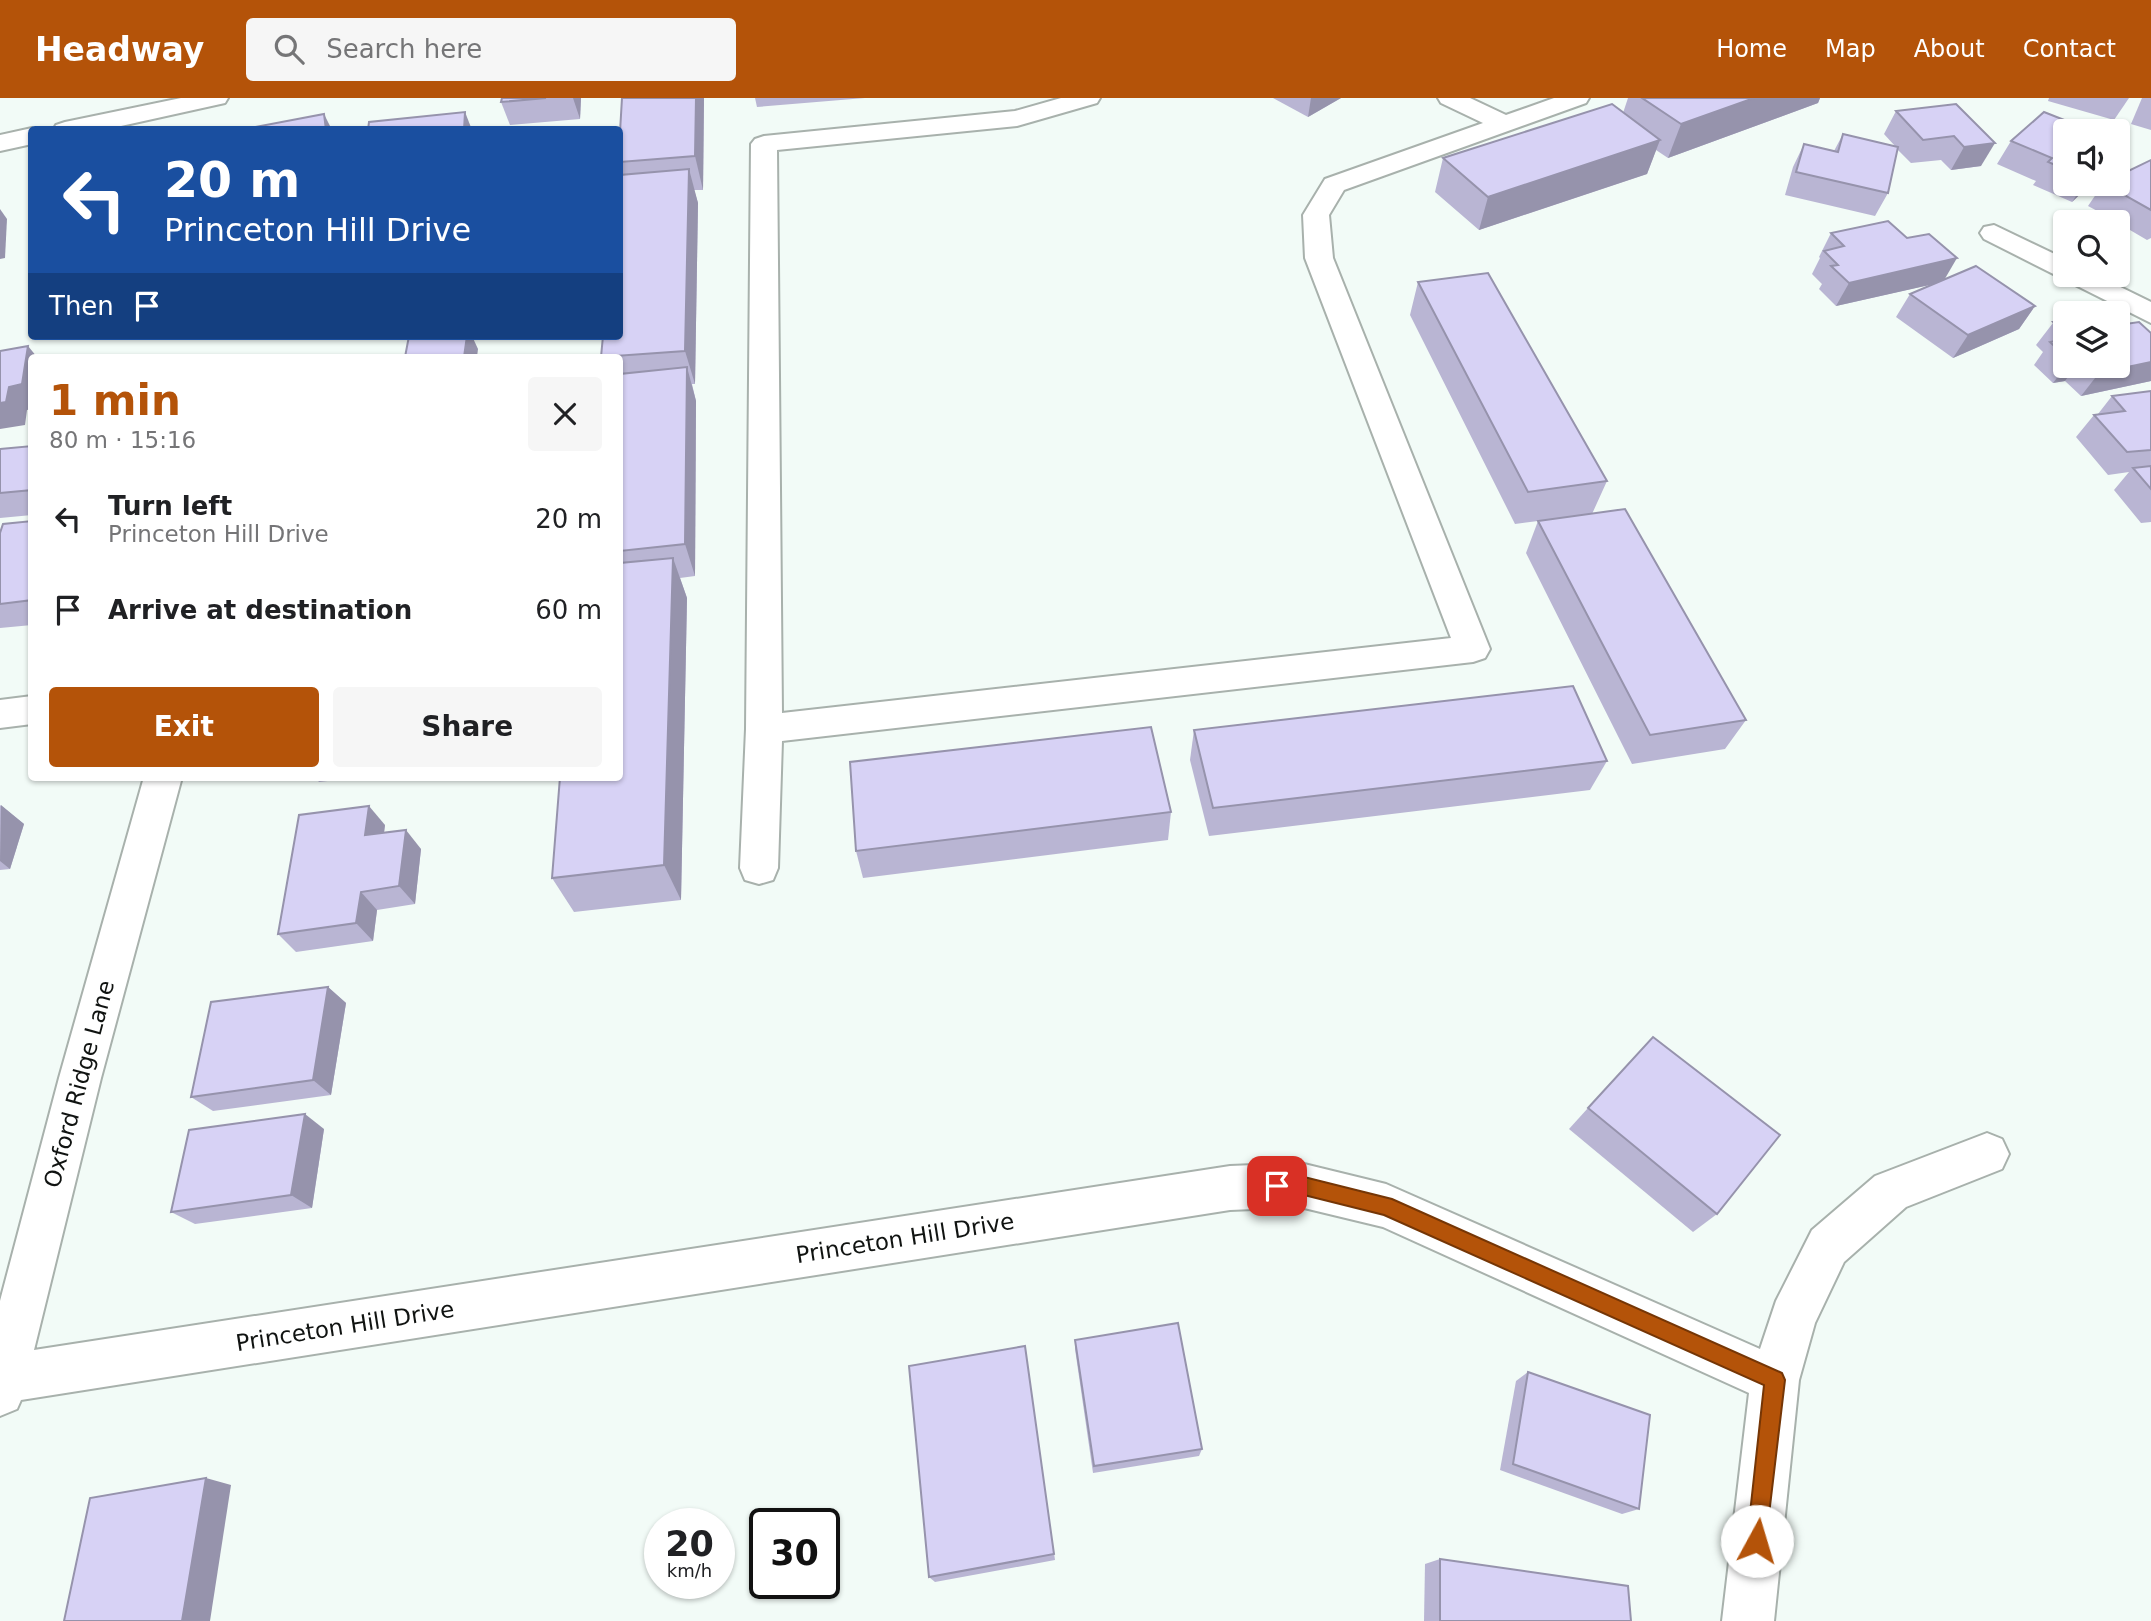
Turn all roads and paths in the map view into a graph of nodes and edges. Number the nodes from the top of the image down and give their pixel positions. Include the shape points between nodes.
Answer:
1 (216, 98) edge
2 (1087, 98) edge
3 (1450, 98) edge
4 (1577, 98) edge
5 (1505, 124) junction
6 (84, 126) edge
7 (28, 137) edge
8 (0, 143) edge
9 (1994, 233) dead end
10 (2053, 264) edge
11 (2098, 287) edge
12 (2151, 314) edge
13 (28, 710) edge
14 (0, 714) edge
15 (764, 729) junction
16 (162, 781) edge
17 (759, 868) dead end
18 (1987, 1154) dead end
19 (1775, 1380) junction
20 (1, 1386) edge
21 (1748, 1621) edge

1 - 6 street
2 - 15 street via 1017,118 764,144
3 - 5 street
4 - 5 street
5 - 15 street via 1334,185 1316,215 1319,258 1473,649
7 - 8 street
9 - 10 street
11 - 12 street
13 - 14 street
15 - 17 street
16 - 20 street, Oxford Ridge Lane via 79,1079
18 - 19 street via 1891,1191 1828,1246 1793,1318
19 - 20 street, Princeton Hill Drive via 1386,1206 1300,1185 1230,1188
19 - 21 street

